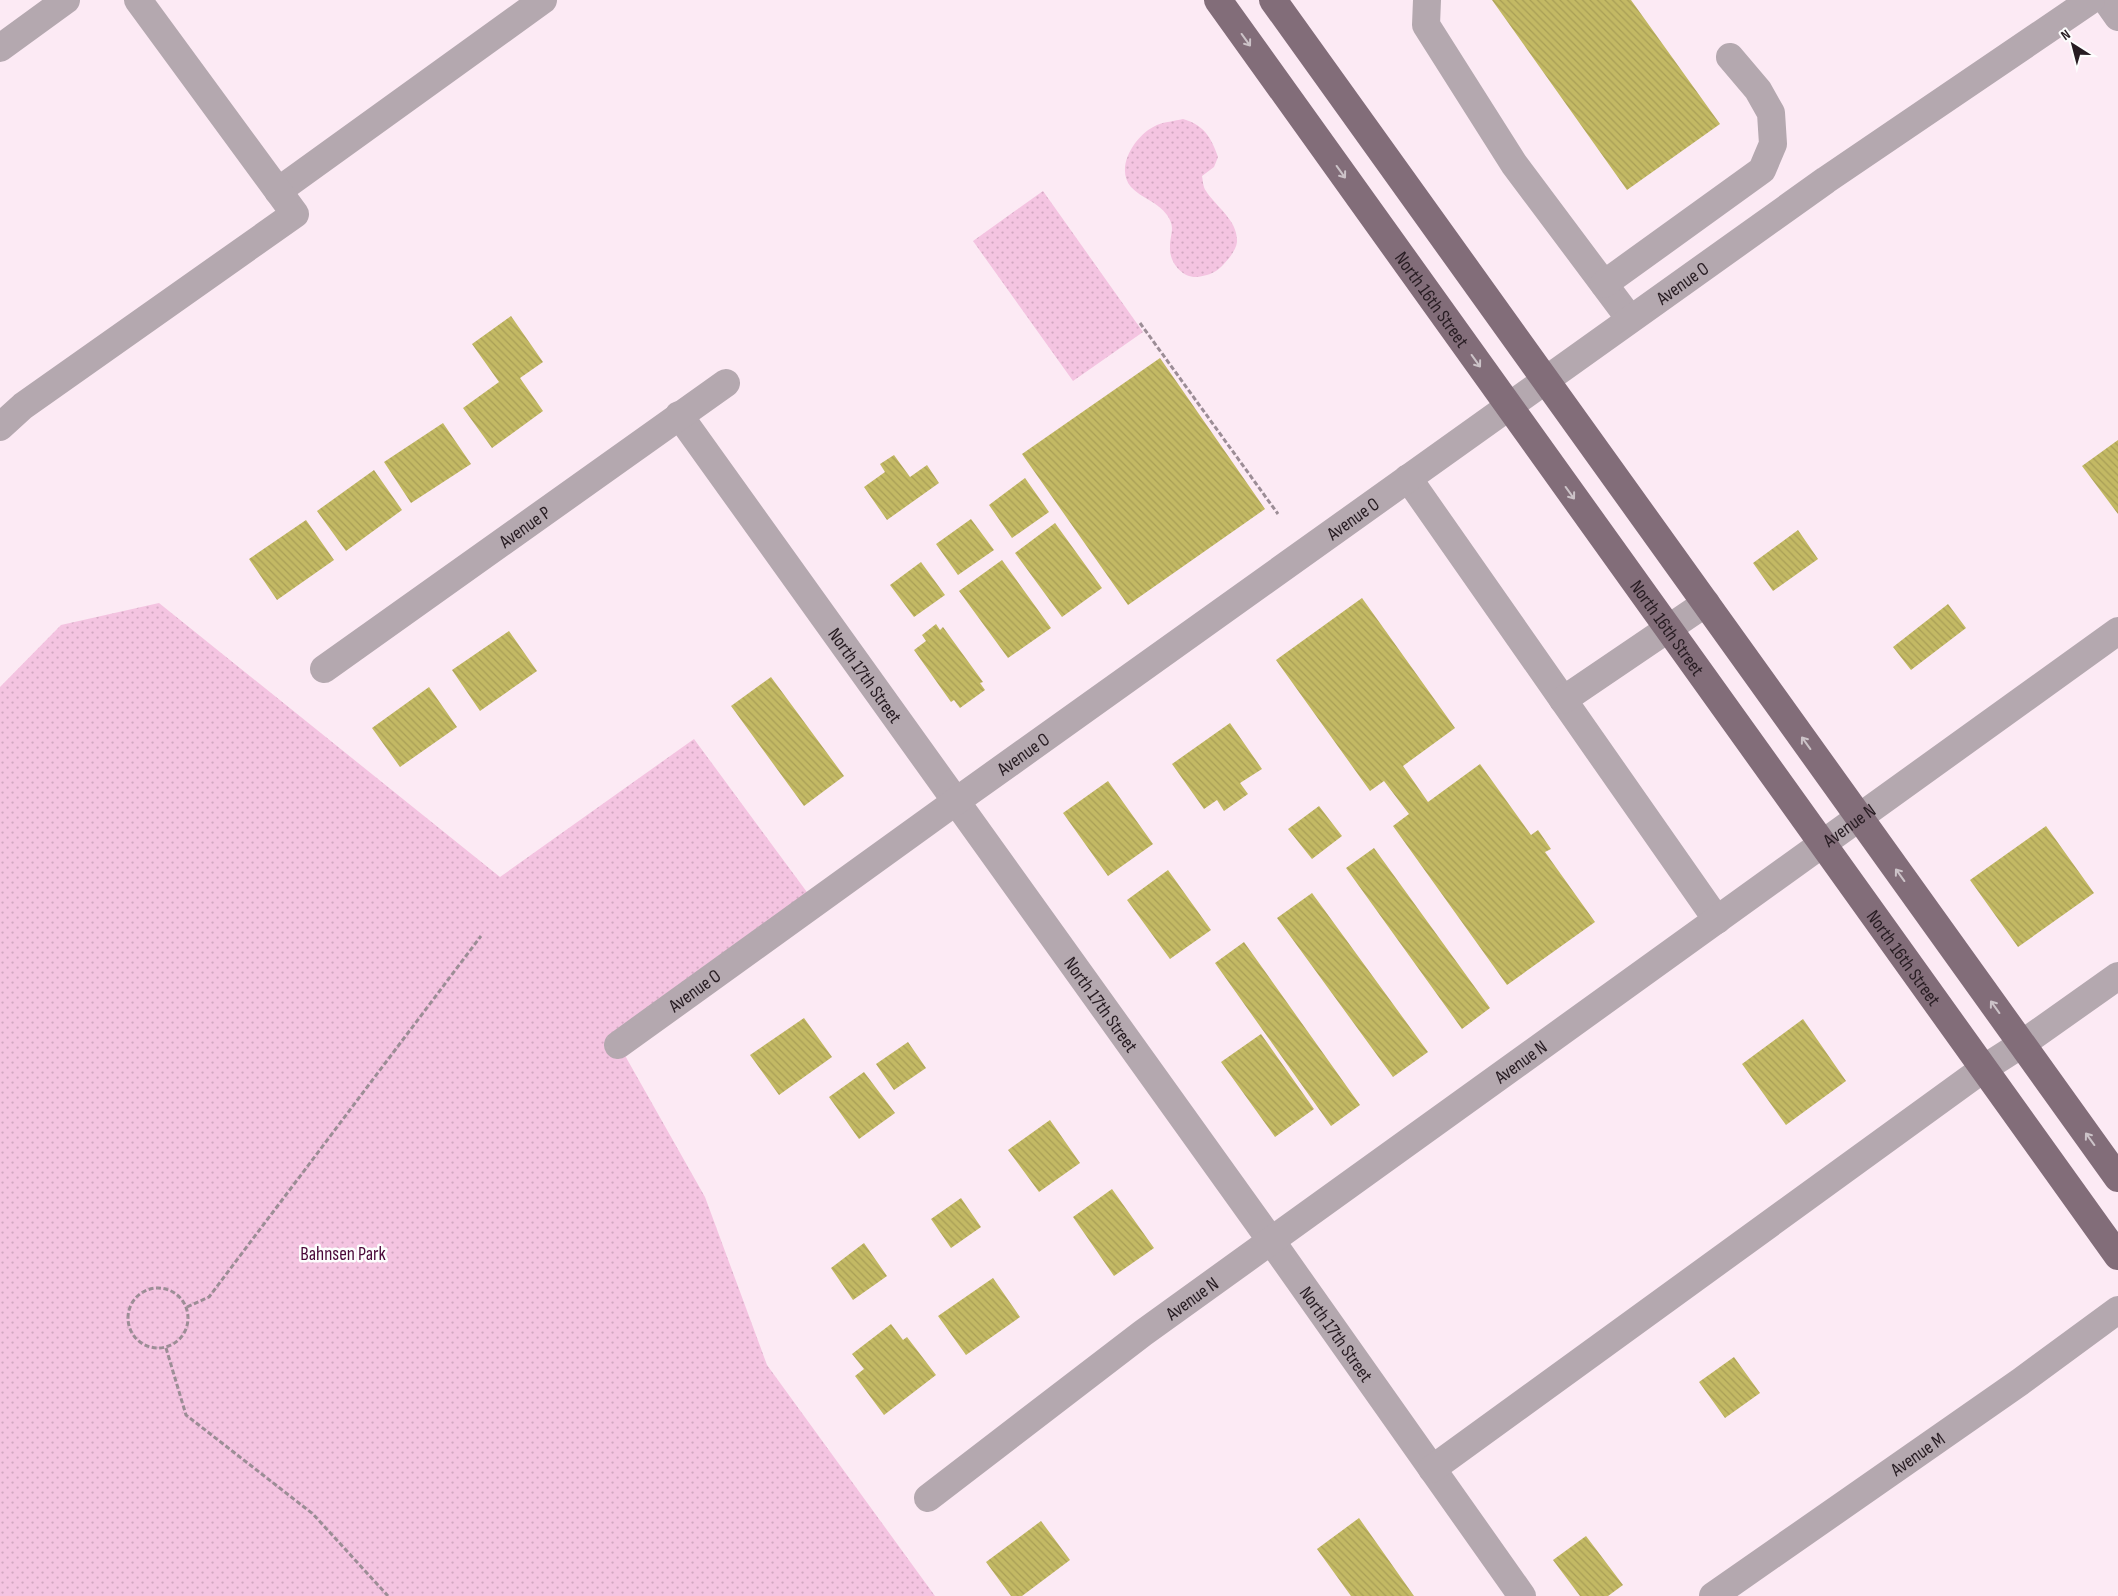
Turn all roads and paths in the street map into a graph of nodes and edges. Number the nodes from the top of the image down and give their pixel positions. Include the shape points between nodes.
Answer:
1 (66, 0) edge
2 (138, 0) edge
3 (543, 0) edge
4 (1218, 0) edge
5 (1273, 0) edge
6 (1427, 0) edge
7 (2091, 0) edge
8 (2106, 0) edge
9 (2118, 17) edge
10 (0, 48) edge
11 (1730, 57) dead end
12 (278, 191) junction
13 (1604, 284) junction
14 (1630, 320) junction
15 (1140, 322) dead end
16 (1546, 380) junction
17 (726, 382) dead end
18 (1509, 407) junction
19 (679, 415) junction
20 (0, 427) edge
21 (1408, 478) junction
22 (1278, 514) dead end
23 (1706, 603) junction
24 (1669, 630) junction
25 (2118, 631) edge
26 (324, 669) dead end
27 (1564, 700) junction
28 (955, 802) junction
29 (1859, 816) junction
30 (1822, 844) junction
31 (1717, 920) junction
32 (481, 936) dead end
33 (2118, 976) edge
34 (2022, 1044) junction
35 (618, 1045) dead end
36 (1983, 1069) junction
37 (2118, 1178) edge
38 (1272, 1242) junction
39 (2118, 1256) edge
40 (187, 1307) junction
41 (2118, 1310) edge
42 (166, 1348) junction
43 (1432, 1469) junction
44 (928, 1498) dead end
45 (388, 1596) edge
46 (1522, 1596) edge
47 (1713, 1596) edge

1 - 10 street
2 - 12 street
3 - 12 street
4 -> 18 main road, North 16th Street
5 - 16 main road
6 - 13 street via 1426,25 1514,164
7 - 14 street, Avenue O via 1826,180
8 - 9 street
11 - 13 street via 1758,90 1771,113 1773,144 1762,170
12 - 20 street via 295,214 23,406
13 - 14 street
14 - 16 street, Avenue O
15 - 22 path
16 - 18 street, Avenue O
16 - 23 main road
17 - 19 street, Avenue P
18 - 21 street, Avenue O
18 -> 24 main road, North 16th Street
19 - 26 street, Avenue P
19 - 28 street, North 17th Street
21 - 27 street
21 - 28 street, Avenue O
23 - 24 street
29 -> 23 main road
24 - 27 street
24 - 30 main road, North 16th Street
25 - 29 street, Avenue N
27 - 31 street
28 - 35 street, Avenue O
28 - 38 street, North 17th Street
29 - 30 street, Avenue N
34 -> 29 main road
30 - 31 street, Avenue N
30 - 36 main road, North 16th Street
31 - 38 street, Avenue N
32 - 40 path via 209,1297
33 - 34 street
34 - 36 street
37 -> 34 main road
36 - 39 main road, North 16th Street
36 - 43 street
38 - 43 street, North 17th Street
38 - 44 street, Avenue N via 1143,1333
40 - 42 path via 189,1318 185,1333
40 - 42 path via 182,1299 163,1288 143,1292 130,1307 129,1326 140,1342
41 - 47 street, Avenue M
42 - 45 path via 186,1415 313,1514
43 - 46 street, North 17th Street

